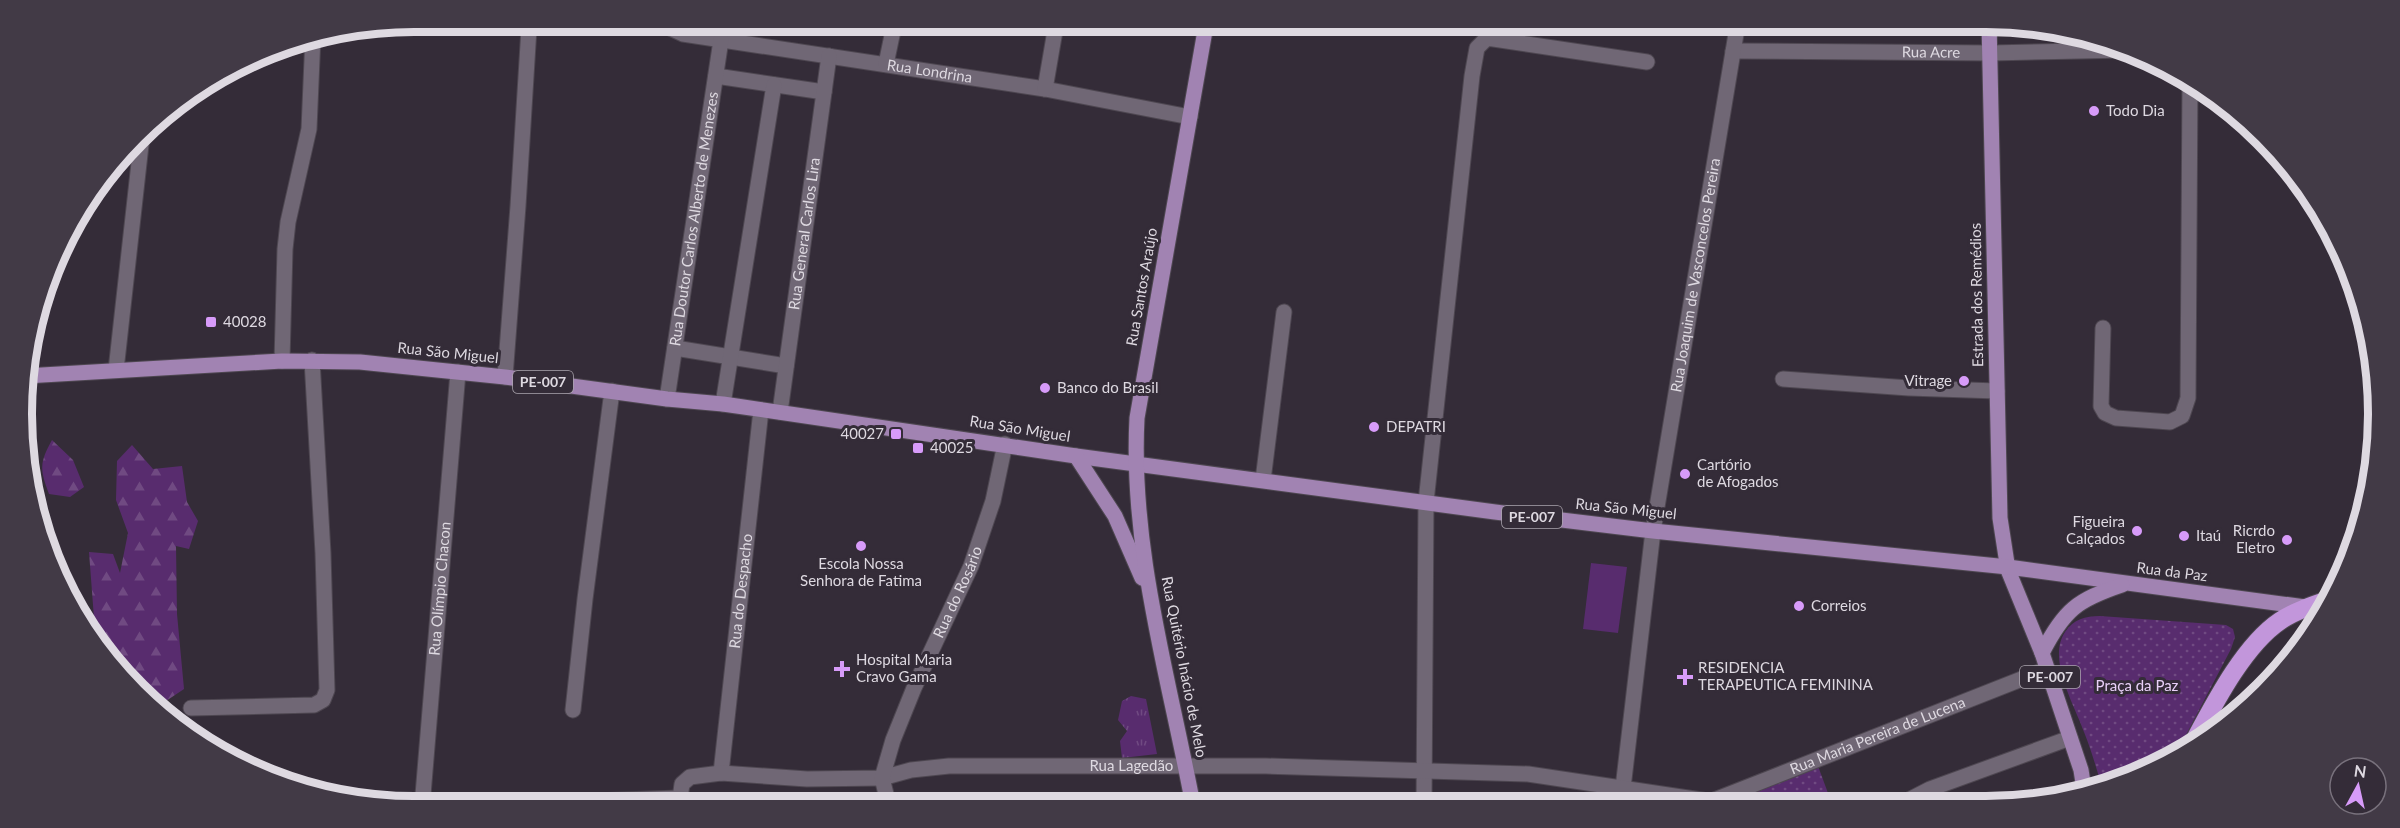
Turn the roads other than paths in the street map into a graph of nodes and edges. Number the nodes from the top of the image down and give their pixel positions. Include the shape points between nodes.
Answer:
1 (529, 32) edge
2 (679, 32) edge
3 (893, 32) edge
4 (1055, 32) edge
5 (1205, 32) edge
6 (1736, 32) edge
7 (1989, 32) edge
8 (721, 40) junction
9 (313, 46) edge
10 (1733, 51) junction
11 (2104, 51) edge
12 (1990, 53) junction
13 (829, 56) junction
14 (1647, 62) dead end
15 (886, 63) junction
16 (716, 76) junction
17 (774, 85) junction
18 (1045, 88) junction
19 (2190, 91) edge
20 (824, 92) junction
21 (1190, 117) junction
22 (141, 147) edge
23 (1284, 312) dead end
24 (2103, 328) dead end
25 (675, 348) junction
26 (731, 357) junction
27 (312, 360) junction
28 (282, 361) junction
29 (786, 366) junction
30 (116, 370) junction
31 (458, 372) junction
32 (34, 375) edge
33 (505, 377) junction
34 (1783, 379) dead end
35 (612, 391) junction
36 (1997, 391) junction
37 (667, 399) junction
38 (723, 404) junction
39 (761, 410) junction
40 (780, 412) junction
41 (1005, 444) junction
42 (1076, 456) junction
43 (1136, 463) junction
44 (1263, 480) junction
45 (1426, 502) junction
46 (1653, 531) junction
47 (2008, 567) junction
48 (2125, 584) junction
49 (1149, 597) junction
50 (2318, 604) edge
51 (2305, 608) junction
52 (2042, 653) junction
53 (2047, 669) junction
54 (191, 708) dead end
55 (573, 710) dead end
56 (2199, 732) edge
57 (2070, 738) junction
58 (1186, 766) junction
59 (1424, 770) junction
60 (722, 773) junction
61 (882, 778) junction
62 (2083, 783) edge
63 (1623, 788) junction
64 (423, 796) edge
65 (680, 796) edge
66 (886, 796) edge
67 (1191, 796) edge
68 (1424, 796) edge
69 (1648, 796) edge
70 (1725, 796) edge
71 (1916, 796) edge

1 - 33 street
2 - 8 street, Rua Londrina
3 - 15 street
4 - 18 street
5 - 21 main road, Rua Santos Araújo
6 - 10 street, Rua Joaquim de Vasconcelos Pereira
7 - 12 main road, Estrada dos Remédios
8 - 13 street, Rua Londrina
8 - 16 street, Rua Doutor Carlos Alberto de Menezes
9 - 28 street via 309,129 285,249
10 - 12 street, Rua Acre
10 - 46 street, Rua Joaquim de Vasconcelos Pereira
11 - 12 street, Rua Acre
12 - 36 main road, Estrada dos Remédios
13 - 15 street, Rua Londrina
13 - 20 street, Rua General Carlos Lira
14 - 45 street via 1487,38 1477,48
15 - 18 street, Rua Londrina
16 - 17 street
16 - 25 street, Rua Doutor Carlos Alberto de Menezes
17 - 20 street
17 - 26 street
18 - 21 street, Rua Londrina
19 - 24 street via 2188,398 2182,416 2170,422 2116,418 2105,413 2101,406
20 - 29 street, Rua General Carlos Lira
21 - 43 main road, Rua Santos Araújo via 1137,418
22 - 30 street
23 - 44 street
25 - 26 street
25 - 37 street, Rua Doutor Carlos Alberto de Menezes
26 - 29 street
26 - 38 street
27 - 28 main road, Rua São Miguel / PE-007
27 - 31 main road, Rua São Miguel / PE-007
27 - 54 street via 327,690 323,700 314,705
28 - 30 main road, Rua São Miguel / PE-007
29 - 40 street, Rua General Carlos Lira
30 - 32 main road, Rua São Miguel / PE-007
31 - 33 main road, Rua São Miguel / PE-007
31 - 64 street, Rua Olímpio Chacon
33 - 35 main road, Rua São Miguel / PE-007
34 - 36 street
35 - 37 main road, Rua São Miguel / PE-007
35 - 55 street
36 - 47 main road, Estrada dos Remédios via 2000,518
37 - 38 main road, Rua São Miguel / PE-007
38 - 39 main road, Rua São Miguel / PE-007
39 - 40 main road, Rua São Miguel / PE-007
39 - 60 street, Rua do Despacho
40 - 41 main road, Rua São Miguel / PE-007
41 - 42 main road, Rua São Miguel / PE-007
41 - 61 street, Rua do Rosário via 993,501 971,566 914,688
42 - 43 main road, Rua São Miguel / PE-007
42 - 49 main road via 1115,516
43 - 44 main road, Rua São Miguel / PE-007
43 - 49 main road, Rua Quitério Inácio de Melo
44 - 45 main road, Rua São Miguel / PE-007
45 - 46 main road, Rua São Miguel / PE-007
45 - 59 street
46 - 47 main road, Rua São Miguel / PE-007
46 - 63 street, Rua Joaquim de Vasconcelos Pereira
47 - 48 main road, Rua da Paz / PE-007
47 - 52 main road, PE-007
48 - 51 main road, Rua da Paz / PE-007
48 - 52 main road via 2092,595 2072,608 2061,619
49 - 58 main road, Rua Quitério Inácio de Melo
50 - 51 highway, Rua da Paz / PE-007
51 - 56 highway via 2279,621 2256,643 2221,692
52 - 53 main road, PE-007
53 - 57 main road, PE-007
53 - 70 street, Rua Maria Pereira de Lucena
57 - 62 main road, PE-007
57 - 71 street
58 - 59 street, Rua Lagedão
58 - 61 street, Rua Lagedão via 949,766
58 - 67 main road, Rua Quitério Inácio de Melo
59 - 63 street, Rua Lagedão via 1528,774
59 - 68 street
60 - 61 street, Rua Lagedão via 807,779
60 - 65 street, Rua Lagedão via 690,777
61 - 66 street, Rua do Rosário
63 - 69 street, Rua Lagedão

